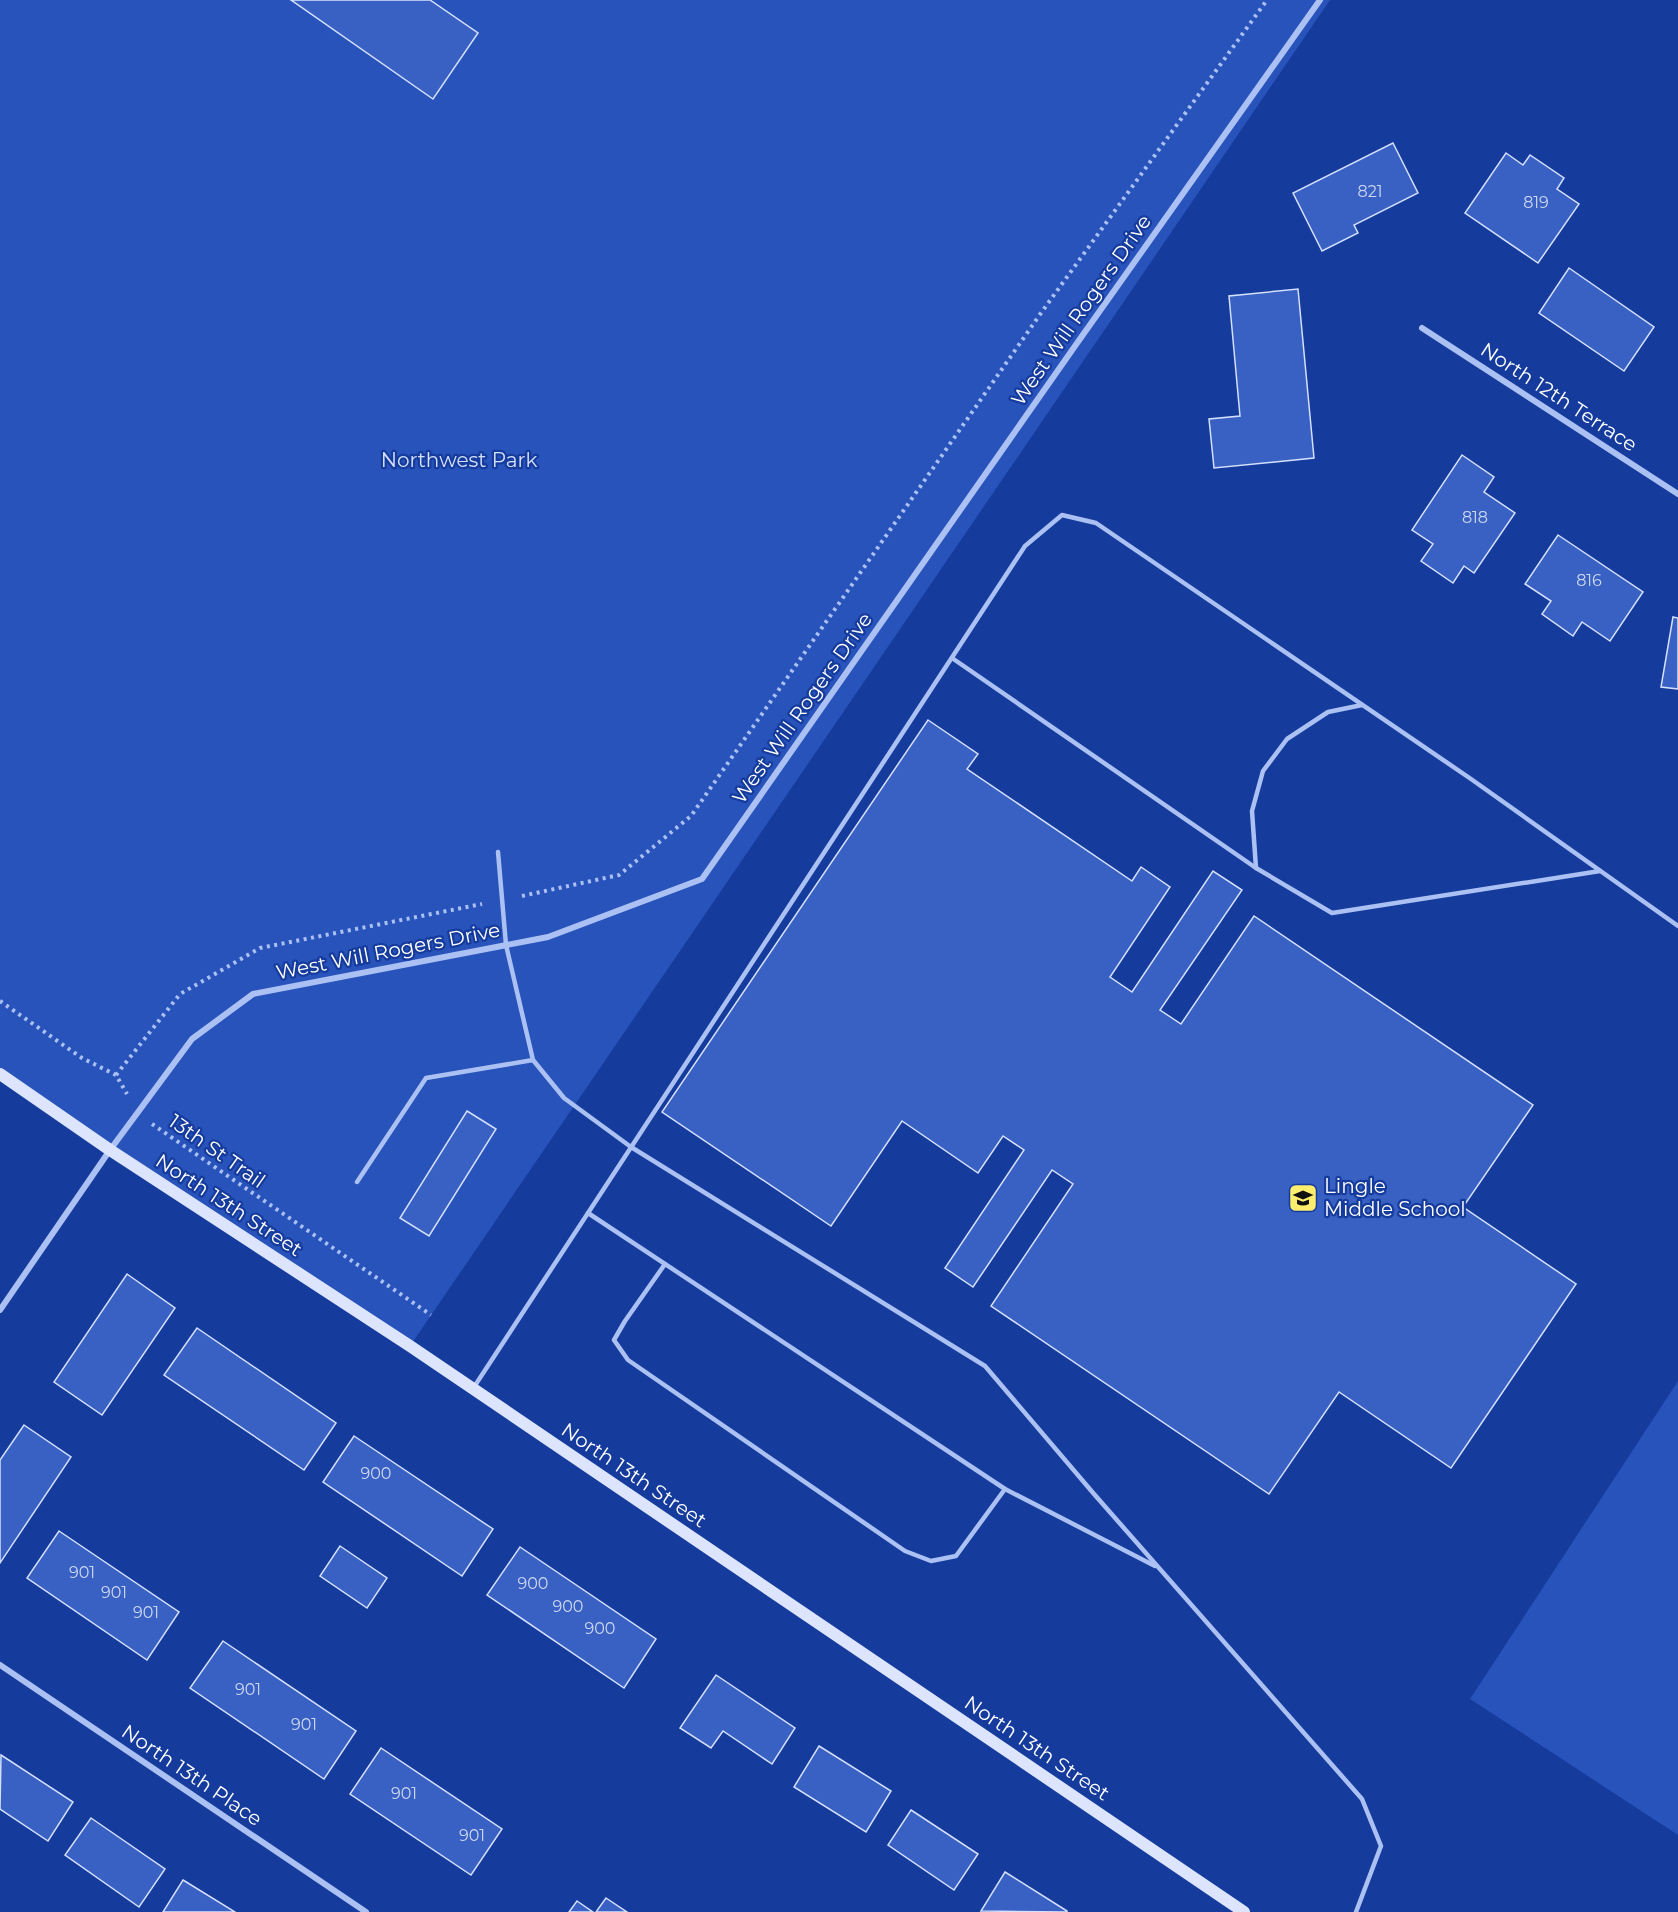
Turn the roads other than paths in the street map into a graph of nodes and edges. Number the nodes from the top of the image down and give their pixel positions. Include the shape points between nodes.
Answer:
1 (1320, 0) edge
2 (1422, 328) dead end
3 (1678, 494) edge
4 (952, 658) junction
5 (1362, 705) junction
6 (498, 852) dead end
7 (1256, 868) junction
8 (1600, 871) junction
9 (1678, 926) edge
10 (506, 945) junction
11 (533, 1060) junction
12 (0, 1074) edge
13 (631, 1147) junction
14 (110, 1150) junction
15 (357, 1182) dead end
16 (588, 1213) junction
17 (665, 1264) junction
18 (0, 1310) edge
19 (473, 1389) junction
20 (1005, 1489) junction
21 (1159, 1569) junction
22 (0, 1665) edge
23 (366, 1912) edge
24 (1244, 1912) edge
25 (1356, 1912) edge

1 - 10 street, West Will Rogers Drive via 702,879 548,937
2 - 3 street, North 12th Terrace
4 - 5 lane via 1025,546 1062,514 1096,523
4 - 7 lane
4 - 13 lane
5 - 7 lane via 1328,712 1287,740 1263,771 1252,811
5 - 8 lane
6 - 10 lane
7 - 8 lane via 1332,913
8 - 9 lane
10 - 11 lane
10 - 14 street, West Will Rogers Drive via 253,994 192,1039
11 - 13 lane via 564,1098
11 - 15 lane via 426,1078
12 - 14 main road, North 13th Street
13 - 16 lane
13 - 21 lane via 985,1366
14 - 18 street, West Will Rogers Drive
14 - 19 main road, North 13th Street
16 - 17 lane
16 - 19 lane
17 - 20 lane
17 - 20 lane via 614,1340 628,1360 905,1551 931,1562 956,1556
19 - 24 main road, North 13th Street
20 - 21 lane
21 - 25 lane via 1362,1799 1381,1846
22 - 23 street, North 13th Place

